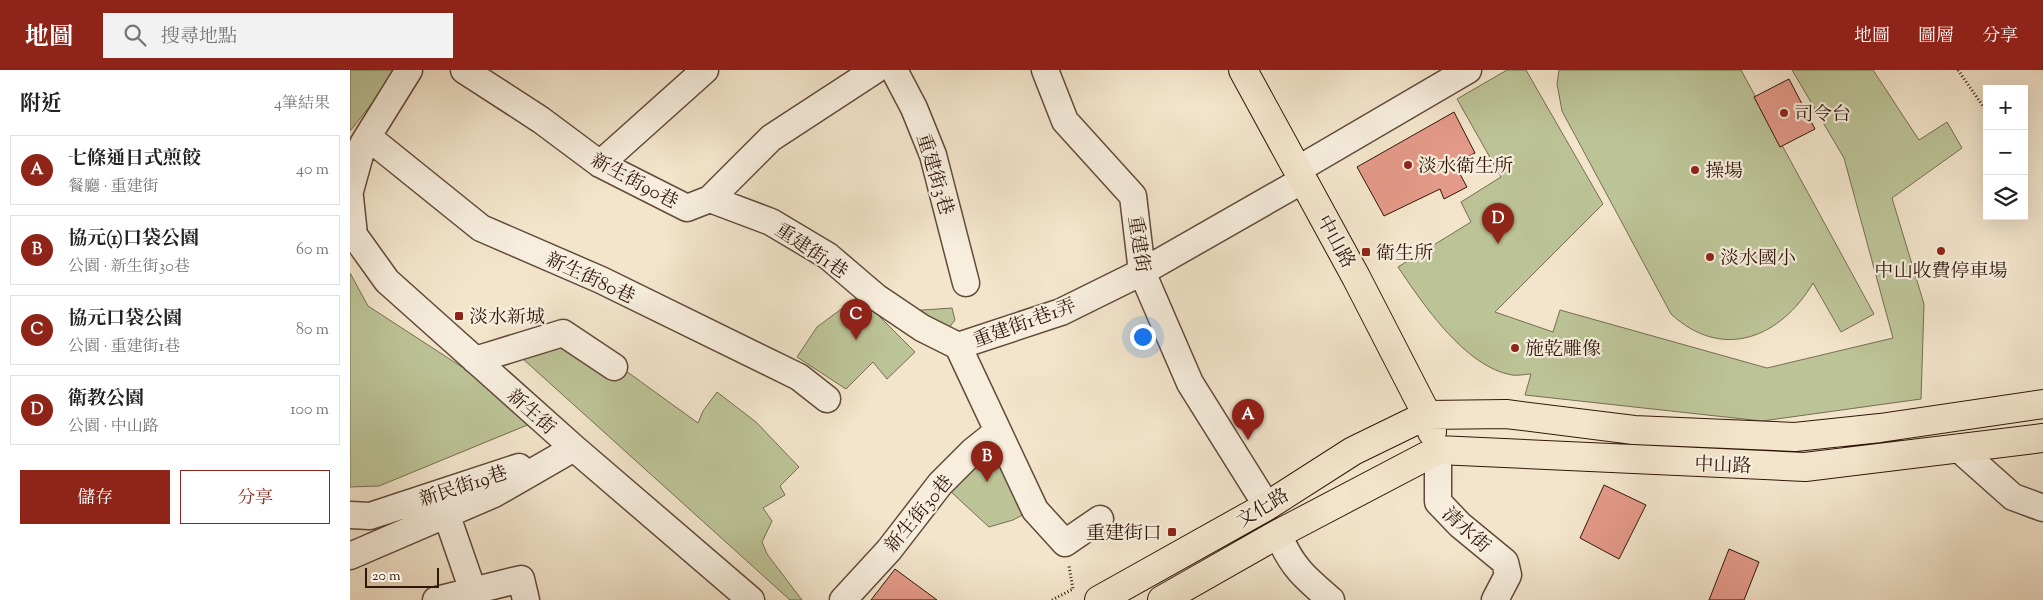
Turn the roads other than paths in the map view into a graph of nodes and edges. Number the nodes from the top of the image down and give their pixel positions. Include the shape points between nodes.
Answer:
1 (409, 70) edge
2 (464, 70) edge
3 (705, 70) edge
4 (874, 70) edge
5 (894, 70) edge
6 (1045, 70) edge
7 (1243, 70) edge
8 (1468, 70) edge
9 (360, 140) edge
10 (600, 164) junction
11 (1300, 175) junction
12 (350, 191) edge
13 (350, 197) edge
14 (710, 199) junction
15 (1142, 272) junction
16 (966, 284) dead end
17 (958, 346) junction
18 (476, 360) junction
19 (614, 367) dead end
20 (827, 399) dead end
21 (2043, 404) edge
22 (1427, 415) junction
23 (998, 431) junction
24 (2043, 438) edge
25 (574, 448) junction
26 (1959, 448) junction
27 (1438, 450) junction
28 (1267, 506) junction
29 (2043, 508) edge
30 (350, 515) edge
31 (446, 516) junction
32 (1100, 519) dead end
33 (1278, 534) junction
34 (350, 556) edge
35 (473, 591) junction
36 (436, 600) edge
37 (526, 600) edge
38 (751, 600) edge
39 (843, 600) edge
40 (1099, 600) edge
41 (1162, 600) edge
42 (1331, 600) edge
43 (1494, 600) edge

1 - 9 street
2 - 10 street, 新生街90巷 via 541,120
3 - 10 street
4 - 14 street, 新生街90巷 via 771,138
5 - 16 street, 重建街3巷 via 934,155
6 - 15 street, 重建街 via 1065,121 1133,196
7 - 11 main road, 中山路
8 - 11 street, 重建街1巷1弄
9 - 12 street
9 - 20 street, 新生街80巷 via 481,228 601,280 798,377
10 - 14 street, 新生街90巷 via 687,208
11 - 15 street, 重建街1巷1弄
11 - 22 main road, 中山路
13 - 18 street, 新生街 via 354,235 387,281
14 - 17 street, 重建街1巷 via 771,222 828,256 876,297 922,328
15 - 17 street, 重建街1巷1弄 via 1061,312
15 - 28 street, 重建街 via 1190,382
17 - 23 street, 重建街1巷1弄
18 - 19 street via 563,333
18 - 25 street, 新生街
21 - 22 main road, 中山路 via 1795,437 1634,430 1506,414
22 - 27 main road, 中山路
22 - 28 main road, 文化路 via 1353,451
23 - 32 street, 重建街1巷1弄 via 1035,510 1065,543
23 - 39 street, 新生街30巷 via 940,484 889,550
24 - 26 main road, 中山路
25 - 30 street, 新民街19巷 via 370,516
25 - 31 street via 494,494
25 - 38 street, 新生街
26 - 27 main road, 中山路 via 1805,467
26 - 29 street via 2013,497
27 - 33 main road, 文化路
27 - 43 street, 清水街 via 1438,502 1460,526 1505,562 1508,575
28 - 40 main road, 文化路
31 - 34 street
31 - 35 street
33 - 41 main road, 文化路
33 - 42 street via 1301,574
35 - 36 street
35 - 37 street via 521,579

